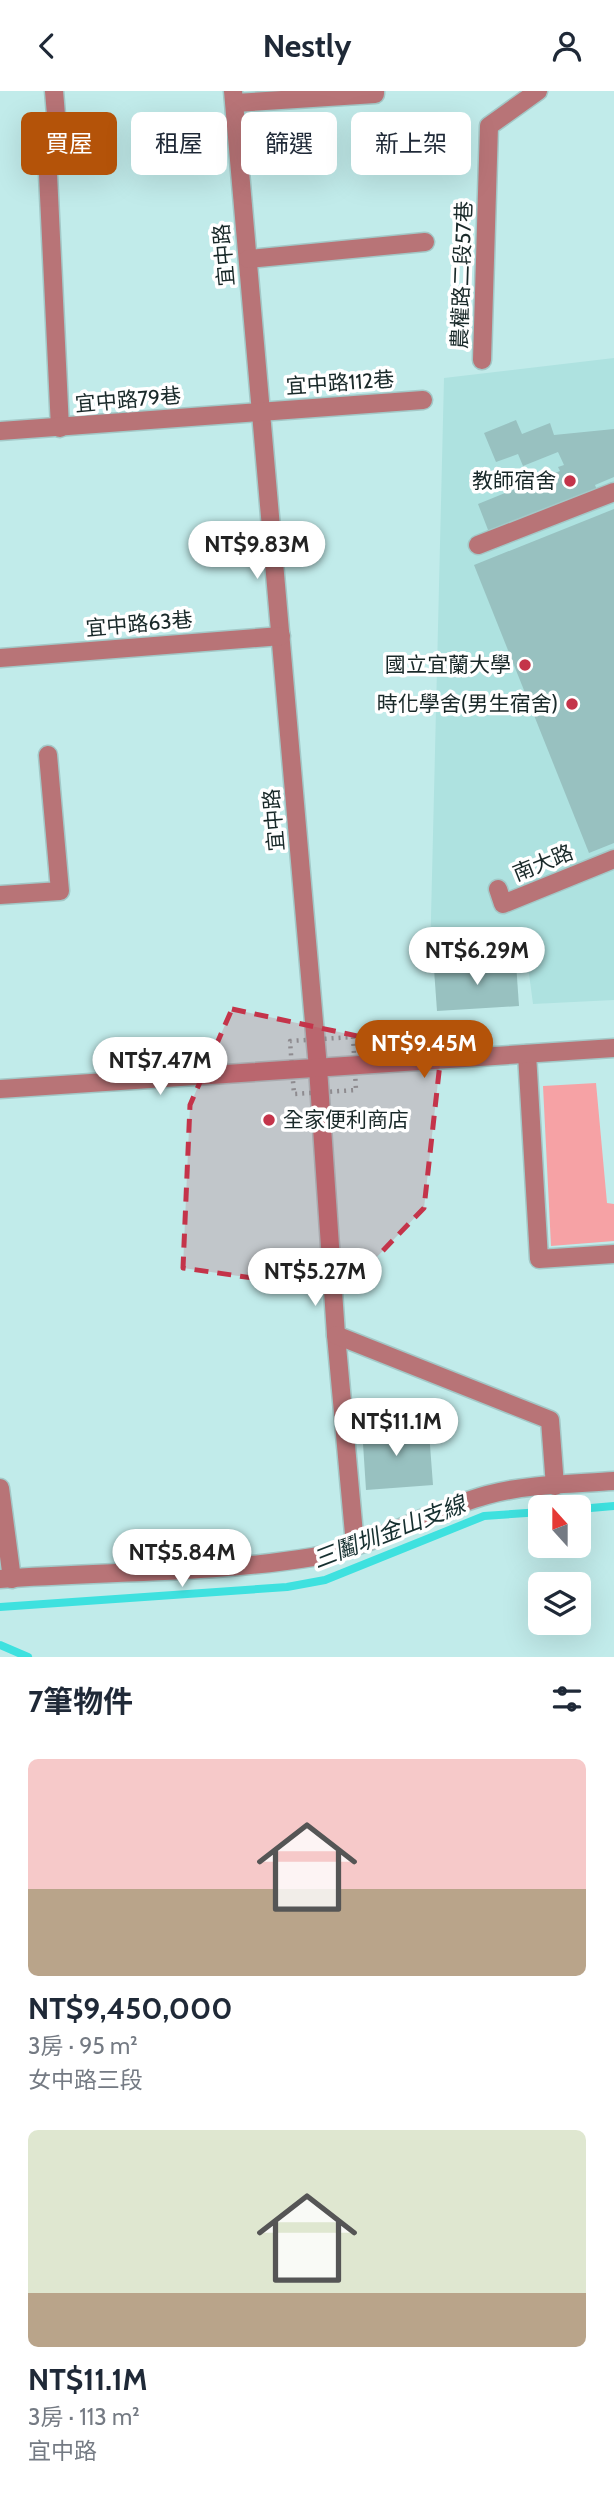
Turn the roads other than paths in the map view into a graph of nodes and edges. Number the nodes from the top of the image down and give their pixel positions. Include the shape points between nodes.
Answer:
1 (54, 91) edge
2 (375, 91) edge
3 (538, 91) edge
4 (234, 97) edge
5 (56, 112) edge
6 (48, 175) edge
7 (425, 241) dead end
8 (248, 259) junction
9 (482, 360) dead end
10 (423, 400) dead end
11 (260, 411) junction
12 (60, 428) junction
13 (0, 431) edge
14 (614, 492) edge
15 (478, 545) dead end
16 (281, 636) junction
17 (0, 658) edge
18 (48, 755) dead end
19 (614, 859) edge
20 (498, 889) dead end
21 (0, 895) edge
22 (614, 1048) edge
23 (527, 1054) junction
24 (318, 1068) junction
25 (0, 1089) edge
26 (614, 1254) edge
27 (336, 1335) junction
28 (614, 1481) edge
29 (555, 1486) junction
30 (0, 1487) edge
31 (355, 1545) junction
32 (6, 1579) edge

1 - 5 street
2 - 4 street
3 - 9 street, 農權路二段57巷 via 489,125
4 - 8 street, 宜中路
6 - 12 street
7 - 8 street
8 - 11 street, 宜中路
10 - 11 street, 宜中路112巷
11 - 12 street, 宜中路79巷
11 - 16 street, 宜中路
12 - 13 street, 宜中路79巷
14 - 15 street
16 - 17 street, 宜中路63巷
16 - 24 street, 宜中路
18 - 21 street via 60,891
19 - 20 street, 南大路 via 503,904
22 - 23 street
23 - 24 street
23 - 26 street via 539,1259
24 - 25 street
24 - 27 street, 宜中路
27 - 29 street via 550,1420
27 - 31 street, 宜中路
28 - 29 street
29 - 31 street via 489,1494
30 - 32 street
31 - 32 street via 314,1557 212,1568

